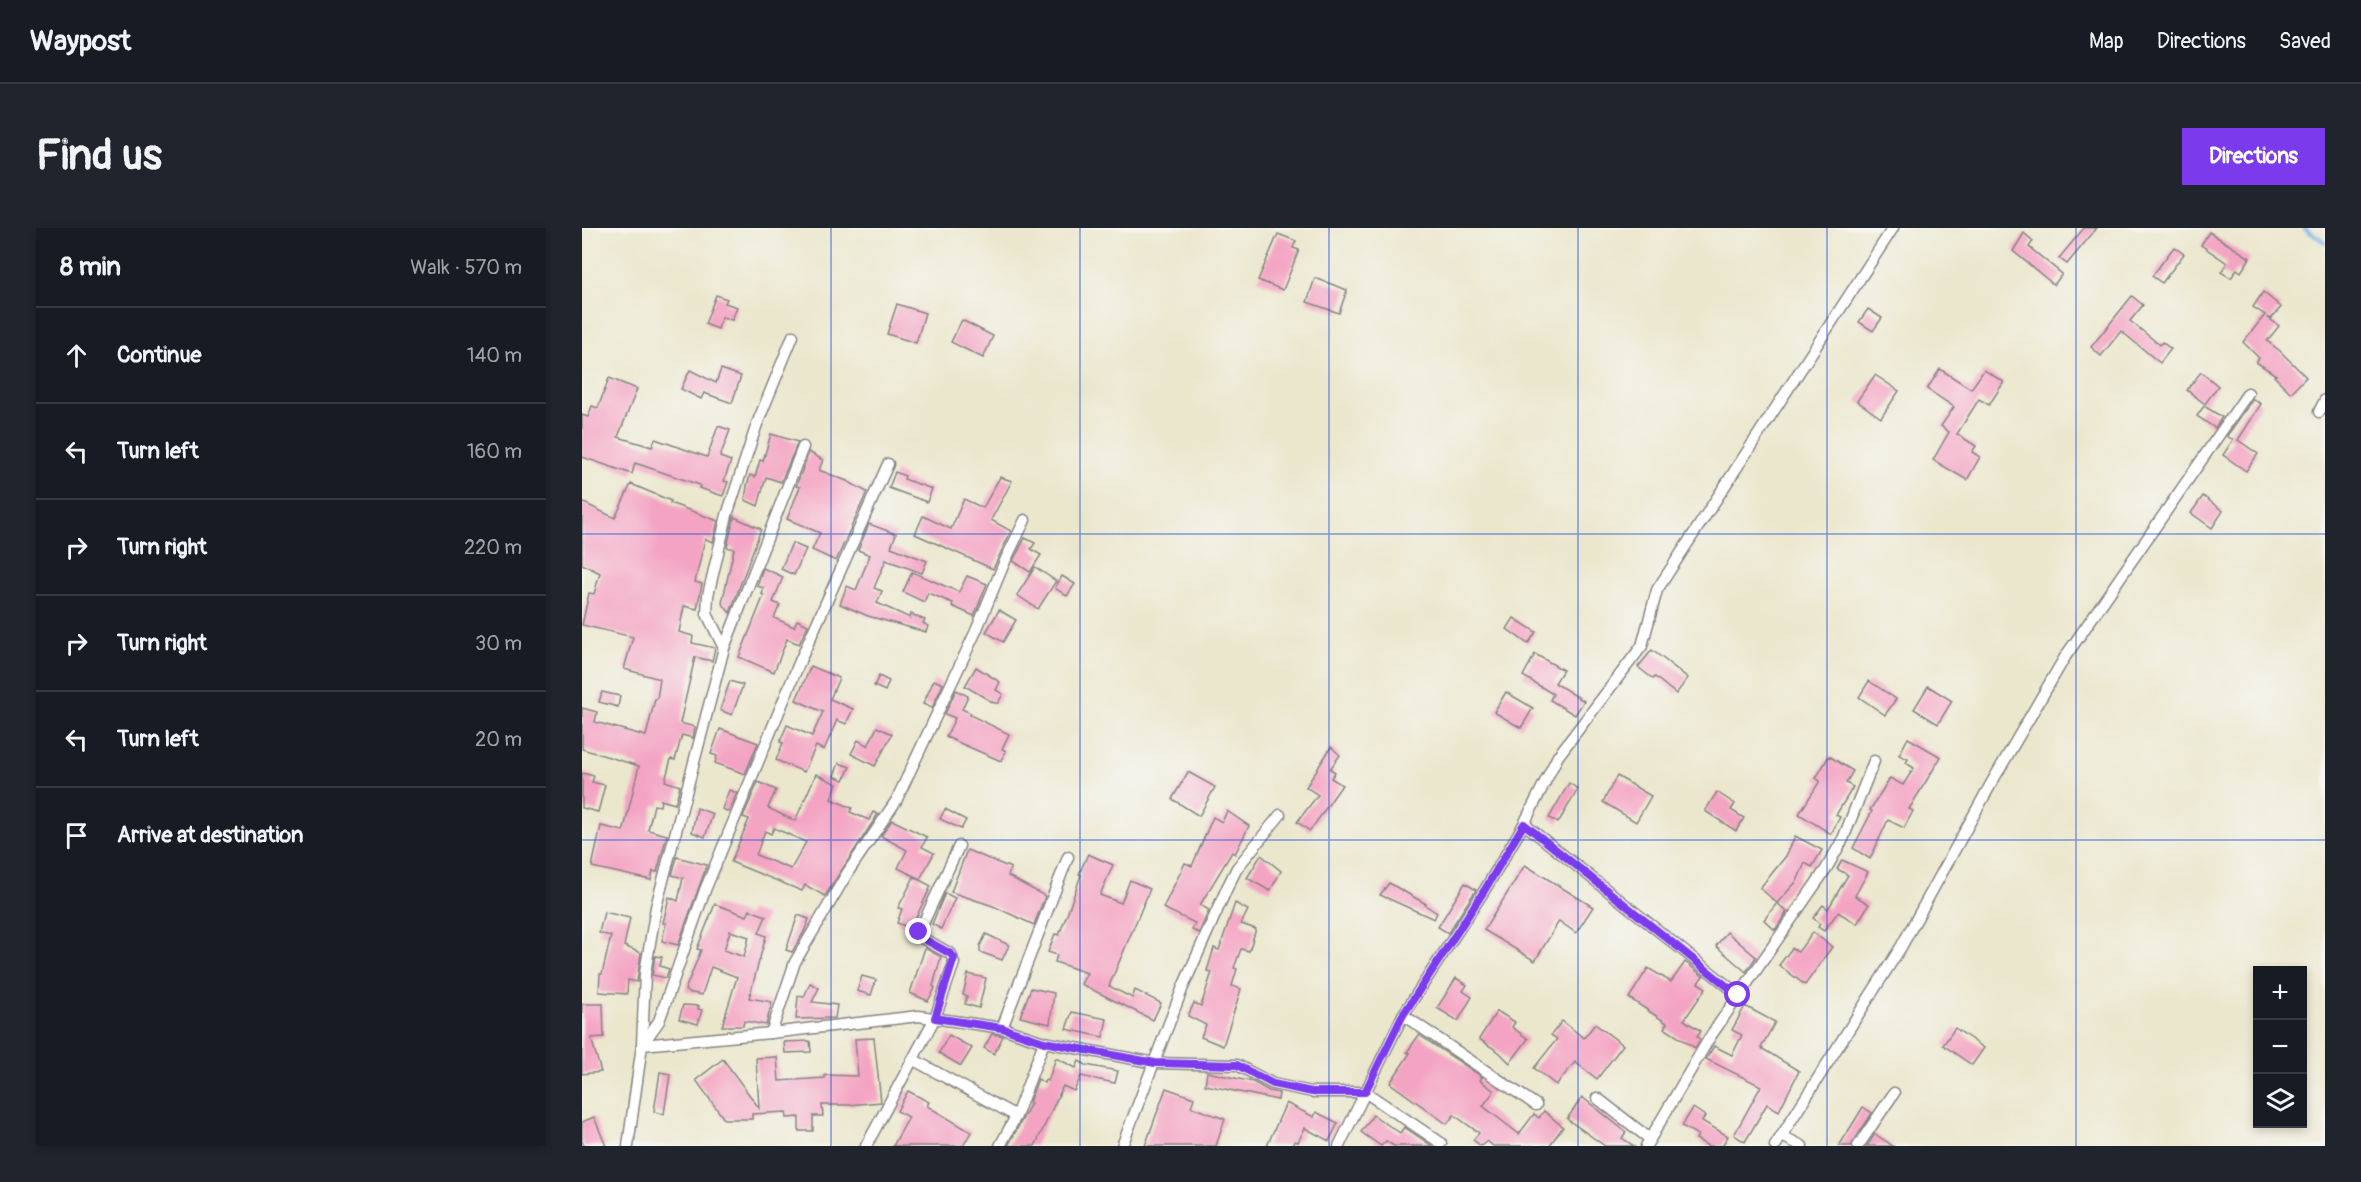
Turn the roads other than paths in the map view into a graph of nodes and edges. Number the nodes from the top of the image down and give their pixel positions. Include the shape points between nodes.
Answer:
1 (1893, 228) edge
2 (793, 336) dead end
3 (2248, 393) dead end
4 (2325, 400) edge
5 (2319, 412) dead end
6 (803, 447) dead end
7 (888, 464) dead end
8 (1025, 520) dead end
9 (724, 648) junction
10 (1874, 761) dead end
11 (1280, 815) dead end
12 (1524, 824) junction
13 (959, 846) dead end
14 (1068, 856) dead end
15 (1738, 995) junction
16 (1403, 1015) junction
17 (935, 1018) junction
18 (1002, 1028) junction
19 (771, 1034) junction
20 (1044, 1042) junction
21 (642, 1045) junction
22 (914, 1060) junction
23 (1155, 1063) junction
24 (1365, 1092) junction
25 (1894, 1093) dead end
26 (1597, 1098) dead end
27 (1536, 1105) dead end
28 (1017, 1116) junction
29 (1779, 1141) edge
30 (1441, 1143) dead end
31 (1648, 1143) edge
32 (628, 1146) edge
33 (866, 1146) edge
34 (1000, 1146) edge
35 (1122, 1146) edge
36 (1339, 1146) edge
37 (1802, 1146) edge
38 (1858, 1146) edge

1 - 12 street via 1657,590 1642,646 1558,756
2 - 9 street via 726,515 708,595 707,614
3 - 29 street via 2065,657 1901,947
4 - 5 street
6 - 9 street
7 - 21 street via 800,661 705,890 659,1021
8 - 19 street via 896,801 795,962
9 - 21 street via 656,907 645,973
10 - 15 street via 1843,839 1826,870
11 - 23 street via 1237,868
12 - 15 street
12 - 16 street
13 - 17 street via 919,932 922,938 954,958
14 - 18 street
15 - 31 street
16 - 24 street
16 - 27 street
17 - 18 street
17 - 19 street via 919,1016
17 - 22 street
18 - 20 street
19 - 21 street
20 - 23 street
20 - 28 street
21 - 32 street
22 - 28 street
22 - 33 street
23 - 24 street via 1237,1065 1273,1084 1312,1092
23 - 35 street
24 - 30 street
24 - 36 street
25 - 38 street
26 - 31 street
28 - 34 street
29 - 37 street

